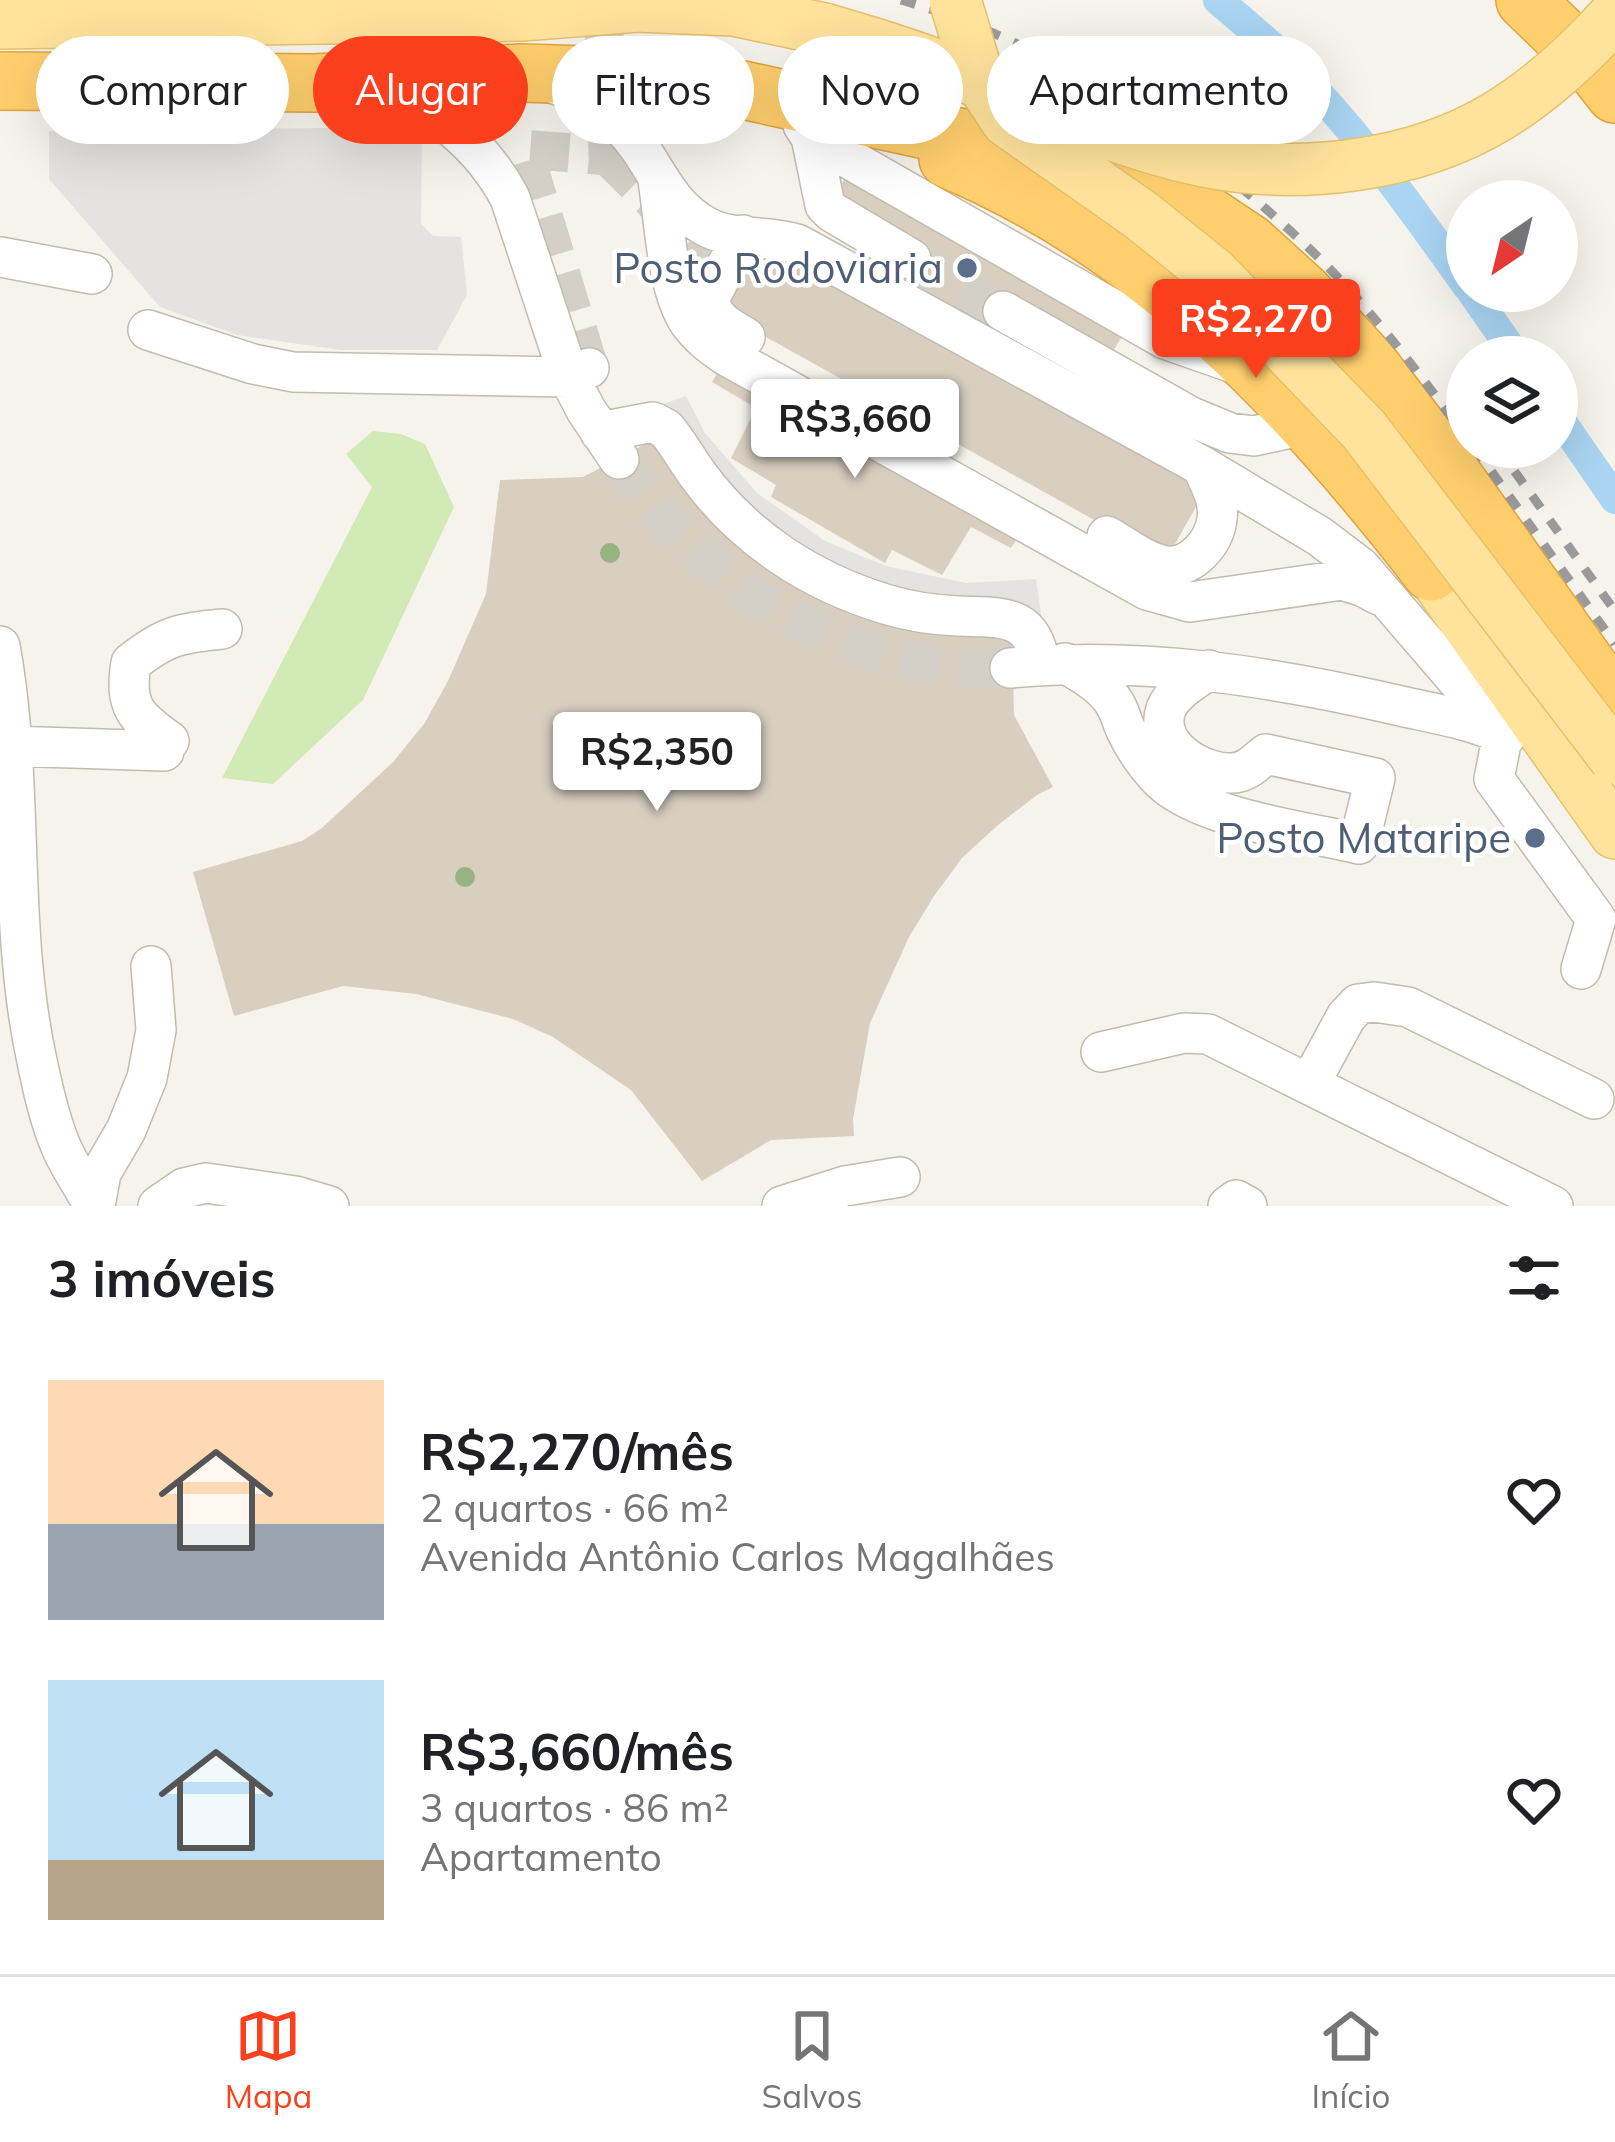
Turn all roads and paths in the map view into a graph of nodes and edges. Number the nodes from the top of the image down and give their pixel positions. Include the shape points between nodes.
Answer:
1 (955, 0) edge
2 (1525, 0) edge
3 (1584, 0) edge
4 (1615, 15) edge
5 (0, 22) edge
6 (1615, 31) edge
7 (528, 73) edge
8 (528, 75) edge
9 (0, 81) edge
10 (313, 81) edge
11 (1615, 94) edge
12 (778, 109) edge
13 (472, 144) edge
14 (806, 144) edge
15 (840, 144) edge
16 (896, 144) edge
17 (952, 144) edge
18 (658, 181) junction
19 (743, 235) junction
20 (0, 257) edge
21 (911, 259) tunnel mouth
22 (92, 274) dead end
23 (1004, 311) tunnel mouth
24 (148, 330) dead end
25 (1165, 339) junction
26 (1256, 370) junction
27 (579, 372) junction
28 (1138, 387) junction
29 (1309, 424) junction
30 (1202, 466) junction
31 (1412, 588) junction
32 (222, 629) dead end
33 (0, 646) edge
34 (1038, 665) junction
35 (1209, 670) junction
36 (1615, 704) edge
37 (1503, 733) junction
38 (10, 746) junction
39 (1606, 796) edge
40 (1536, 837) junction
41 (152, 966) dead end
42 (1581, 969) dead end
43 (1101, 1052) dead end
44 (1310, 1083) junction
45 (1594, 1099) dead end
46 (900, 1177) dead end
47 (95, 1206) edge
48 (158, 1206) edge
49 (329, 1206) edge
50 (782, 1206) edge
51 (1228, 1206) edge
52 (1247, 1206) edge
53 (1553, 1206) edge

1 - 39 main road, bridge via 978,77 1007,121 1213,272 1364,430
2 - 11 highway
3 - 6 lane
4 - 5 main road, bridge via 1580,53 1496,117 1388,158 1298,169 1156,148 950,70 734,10
7 - 12 highway via 682,81 738,89
8 - 18 lane via 603,108
9 - 10 highway
13 - 27 lane via 510,198
14 - 21 lane via 825,205
15 - 25 lane
16 - 26 highway via 1019,192 1142,269
17 - 36 highway via 1105,169 1180,197 1249,243 1370,365
18 - 19 lane via 708,228
18 - 31 lane via 679,301 704,340 1147,590 1190,602 1342,580
19 - 30 lane via 797,244
19 - 30 lane via 710,297 715,317 1153,562 1182,564 1210,538 1218,518
20 - 22 lane
23 - 28 lane
24 - 27 lane via 293,371
25 - 26 lane
25 - 28 lane
26 - 29 highway
27 - 34 lane via 610,446 653,422 667,429 734,517 777,554 886,605 1012,620 1037,643
28 - 29 lane via 1230,433
29 - 31 highway via 1369,493
30 - 31 lane
31 - 37 lane
31 - 39 main road
32 - 38 lane via 183,632 131,663 127,689 137,718 166,746
33 - 38 lane
34 - 35 lane
34 - 35 lane via 1092,680 1114,702 1145,761 1181,797 1359,844 1375,778 1266,754 1246,770 1208,771 1173,745 1164,727 1167,708
35 - 37 lane via 1359,696
37 - 39 lane
37 - 40 lane via 1494,779
38 - 47 lane via 29,1026 61,1148
39 - 40 lane
40 - 42 lane via 1596,919
41 - 47 lane via 156,1030 146,1078 101,1173
43 - 44 lane via 1208,1034
44 - 45 lane via 1346,1017 1374,1002 1408,1007
44 - 53 lane
46 - 50 lane
48 - 49 lane via 206,1183
51 - 52 lane

